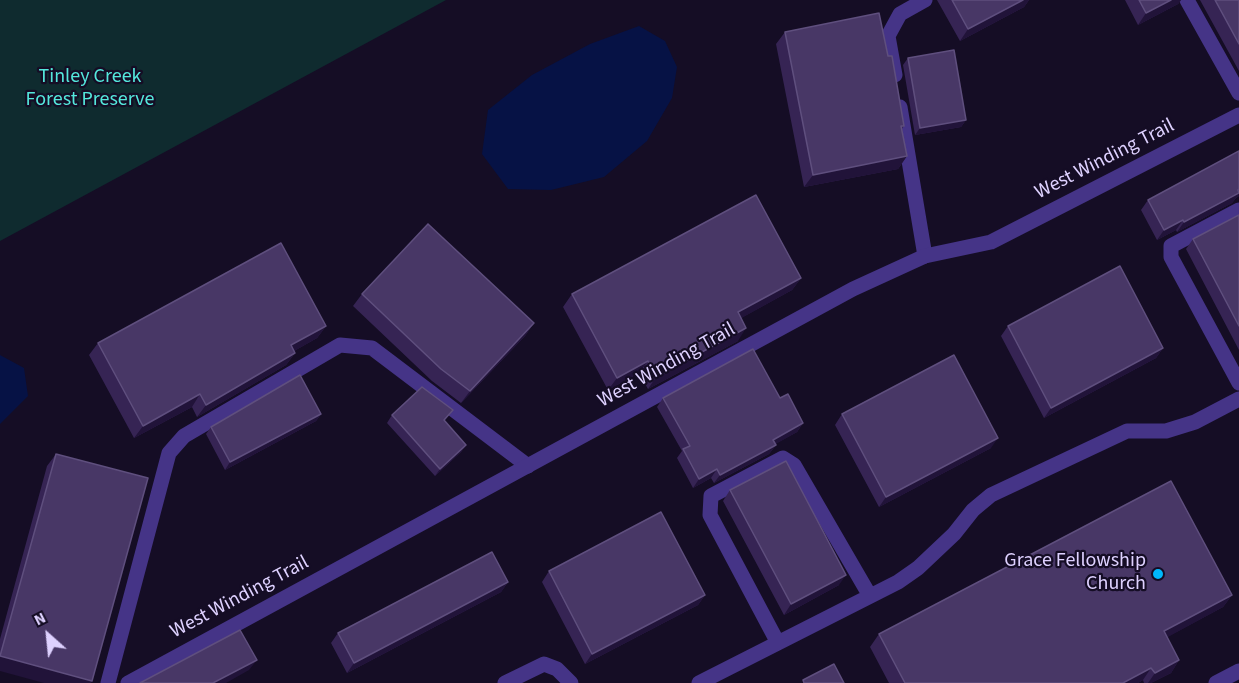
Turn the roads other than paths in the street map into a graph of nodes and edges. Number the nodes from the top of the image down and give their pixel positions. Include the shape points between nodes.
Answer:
1 (925, 0) edge
2 (1187, 0) edge
3 (1239, 93) edge
4 (1239, 115) edge
5 (1239, 210) edge
6 (925, 256) junction
7 (1239, 383) edge
8 (1239, 399) edge
9 (528, 466) junction
10 (870, 596) junction
11 (778, 643) junction
12 (1239, 671) edge
13 (108, 683) edge
14 (128, 683) edge
15 (506, 683) edge
16 (571, 683) edge
17 (699, 683) edge
18 (1216, 683) edge

1 - 6 street via 900,14 888,36
2 - 3 street
4 - 6 street, West Winding Trail via 991,242
5 - 7 street via 1171,246 1171,258
6 - 9 street, West Winding Trail via 853,289
8 - 10 street via 1195,422 1166,431 1127,431 991,495 918,568
9 - 13 street via 372,348 340,345 184,436 169,453
9 - 14 street, West Winding Trail
10 - 11 street
10 - 11 street via 794,465 783,458 711,496 710,515
11 - 17 street
12 - 18 street
15 - 16 street via 544,664

